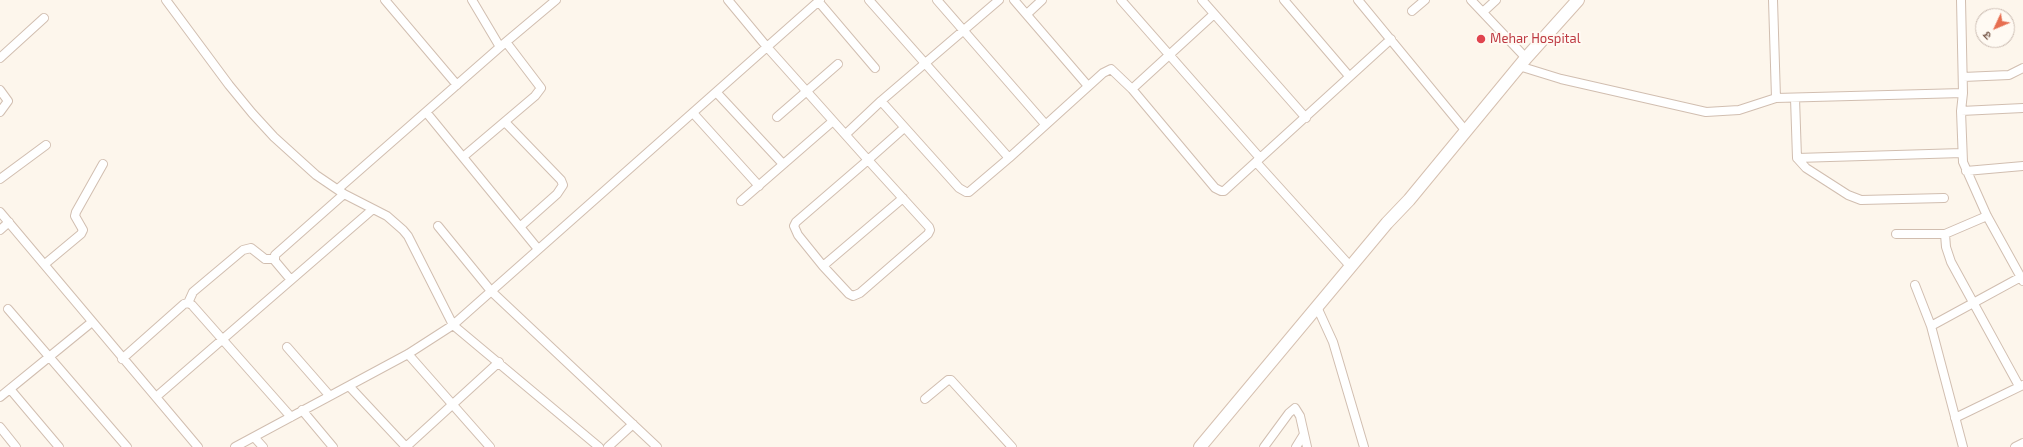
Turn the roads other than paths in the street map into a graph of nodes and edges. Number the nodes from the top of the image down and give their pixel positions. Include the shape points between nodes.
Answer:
1 (166, 0) edge
2 (385, 0) edge
3 (472, 0) edge
4 (556, 0) edge
5 (728, 0) edge
6 (869, 0) edge
7 (937, 0) edge
8 (999, 0) edge
9 (1014, 0) edge
10 (1042, 0) edge
11 (1121, 0) edge
12 (1202, 0) edge
13 (1284, 0) edge
14 (1358, 0) edge
15 (1425, 0) edge
16 (1471, 0) edge
17 (1496, 0) edge
18 (1578, 0) edge
19 (1773, 0) edge
20 (1961, 0) edge
21 (819, 1) edge
22 (1412, 11) dead end
23 (1483, 12) junction
24 (1027, 14) junction
25 (1214, 14) junction
26 (44, 18) dead end
27 (964, 31) junction
28 (1391, 39) junction
29 (503, 44) junction
30 (767, 47) junction
31 (1170, 55) junction
32 (0, 58) edge
33 (1523, 62) junction
34 (838, 64) dead end
35 (925, 64) junction
36 (875, 68) dead end
37 (2023, 68) edge
38 (1349, 76) junction
39 (1962, 77) junction
40 (458, 85) junction
41 (1088, 86) junction
42 (0, 90) edge
43 (1132, 90) junction
44 (807, 92) junction
45 (716, 93) junction
46 (1963, 93) junction
47 (1776, 98) junction
48 (1795, 98) junction
49 (881, 101) junction
50 (2023, 108) edge
51 (1961, 111) junction
52 (0, 112) edge
53 (426, 112) junction
54 (693, 113) junction
55 (777, 117) dead end
56 (1306, 118) junction
57 (833, 121) junction
58 (505, 122) junction
59 (1045, 124) junction
60 (904, 128) junction
61 (1465, 130) junction
62 (846, 134) junction
63 (46, 145) dead end
64 (1962, 153) junction
65 (463, 157) junction
66 (1009, 158) junction
67 (1797, 158) junction
68 (868, 160) junction
69 (1258, 160) junction
70 (103, 164) dead end
71 (783, 164) junction
72 (2023, 166) edge
73 (1966, 171) junction
74 (0, 179) edge
75 (759, 186) junction
76 (341, 192) junction
77 (904, 198) junction
78 (1944, 198) dead end
79 (741, 201) dead end
80 (373, 209) junction
81 (0, 212) edge
82 (1987, 216) junction
83 (9, 222) junction
84 (438, 226) dead end
85 (521, 226) junction
86 (0, 230) edge
87 (1896, 234) dead end
88 (1945, 234) junction
89 (538, 249) junction
90 (274, 258) junction
91 (44, 264) junction
92 (823, 266) junction
93 (1351, 267) junction
94 (2022, 279) edge
95 (291, 280) junction
96 (1916, 285) dead end
97 (491, 291) junction
98 (1972, 302) junction
99 (188, 303) junction
100 (1318, 307) junction
101 (8, 309) dead end
102 (92, 322) junction
103 (453, 325) junction
104 (1931, 326) junction
105 (222, 339) junction
106 (288, 347) dead end
107 (408, 354) junction
108 (49, 357) junction
109 (122, 358) junction
110 (499, 362) junction
111 (2021, 385) edge
112 (349, 386) junction
113 (10, 389) junction
114 (329, 395) junction
115 (0, 397) edge
116 (156, 397) junction
117 (925, 399) dead end
118 (453, 405) junction
119 (302, 410) junction
120 (291, 416) junction
121 (1955, 418) junction
122 (633, 424) junction
123 (0, 427) edge
124 (1304, 434) junction
125 (254, 437) junction
126 (2023, 443) edge
127 (16, 447) edge
128 (59, 447) edge
129 (128, 447) edge
130 (198, 447) edge
131 (235, 447) edge
132 (263, 447) edge
133 (333, 447) edge
134 (406, 447) edge
135 (490, 447) edge
136 (599, 447) edge
137 (608, 447) edge
138 (657, 447) edge
139 (1012, 447) edge
140 (1200, 447) edge
141 (1264, 447) edge
142 (1296, 447) edge
143 (1308, 447) edge
144 (1364, 447) edge
145 (1963, 447) edge
146 (2016, 447) edge

1 - 76 street via 252,113 301,163
2 - 40 street
3 - 29 street
4 - 29 street
5 - 30 street
6 - 35 street
7 - 27 street
8 - 27 street
9 - 24 street
10 - 24 street
11 - 31 street
12 - 25 street
13 - 38 street
14 - 28 street
15 - 22 street
16 - 23 street
17 - 23 street
18 - 33 street
19 - 47 street
20 - 39 street
21 - 30 street
21 - 36 street
23 - 33 street
24 - 41 street
25 - 31 street
25 - 56 street
26 - 32 street
27 - 35 street
27 - 59 street
28 - 38 street
28 - 61 street
29 - 40 street
29 - 58 street via 541,88
30 - 44 street
30 - 45 street
31 - 43 street
31 - 69 street
33 - 47 street via 1561,79 1706,112 1739,110
33 - 61 street
34 - 44 street
35 - 49 street
35 - 66 street
37 - 39 street via 2009,75
38 - 56 street
39 - 46 street
40 - 53 street
41 - 43 street via 1102,73 1111,69
41 - 59 street
42 - 52 street via 8,101
43 - 69 street via 1218,190 1224,191
44 - 55 street
44 - 57 street
45 - 54 street
45 - 71 street
46 - 48 street
46 - 51 street
47 - 48 street
48 - 67 street
49 - 60 street
49 - 62 street
50 - 51 street
51 - 64 street
53 - 65 street
53 - 76 street
54 - 75 street
54 - 89 street
56 - 69 street
57 - 62 street
57 - 71 street
58 - 65 street
58 - 85 street via 563,185 557,194
59 - 66 street
60 - 66 street via 959,188 966,192
60 - 68 street
61 - 93 street
62 - 68 street
63 - 74 street
64 - 67 street
64 - 73 street
65 - 85 street
67 - 78 street via 1806,168 1854,198
68 - 77 street
68 - 92 street via 794,226 798,235
69 - 93 street
70 - 91 street via 76,212 75,216 83,230 81,234
71 - 75 street
72 - 73 street
73 - 82 street
75 - 79 street
76 - 80 street
76 - 90 street
77 - 92 street
77 - 92 street via 930,230 860,293 853,296 849,294
80 - 95 street
80 - 103 street via 397,223 408,236
81 - 83 street
82 - 88 street
82 - 94 street
83 - 86 street
83 - 91 street
84 - 97 street
85 - 89 street
87 - 88 street
88 - 98 street via 1951,262
89 - 97 street
90 - 95 street
90 - 99 street via 265,259 251,248 243,250 193,292
91 - 102 street
93 - 100 street
94 - 98 street
95 - 105 street
96 - 104 street
97 - 103 street
97 - 122 street
98 - 104 street
98 - 111 street
99 - 105 street
99 - 109 street
100 - 140 street
100 - 144 street via 1333,342
101 - 108 street
102 - 108 street
102 - 109 street
103 - 107 street
103 - 110 street
104 - 121 street
105 - 116 street
105 - 120 street
106 - 114 street
107 - 112 street
107 - 118 street
108 - 113 street
108 - 129 street
109 - 116 street
110 - 118 street
110 - 136 street
111 - 121 street
112 - 114 street
112 - 134 street
113 - 115 street
113 - 128 street
114 - 119 street
116 - 130 street
117 - 139 street via 951,380
118 - 134 street
118 - 135 street
119 - 120 street
119 - 133 street
120 - 125 street
121 - 145 street
122 - 137 street
122 - 138 street
123 - 127 street
124 - 141 street via 1298,411 1291,409
124 - 142 street
124 - 143 street
125 - 131 street
125 - 132 street
126 - 146 street

